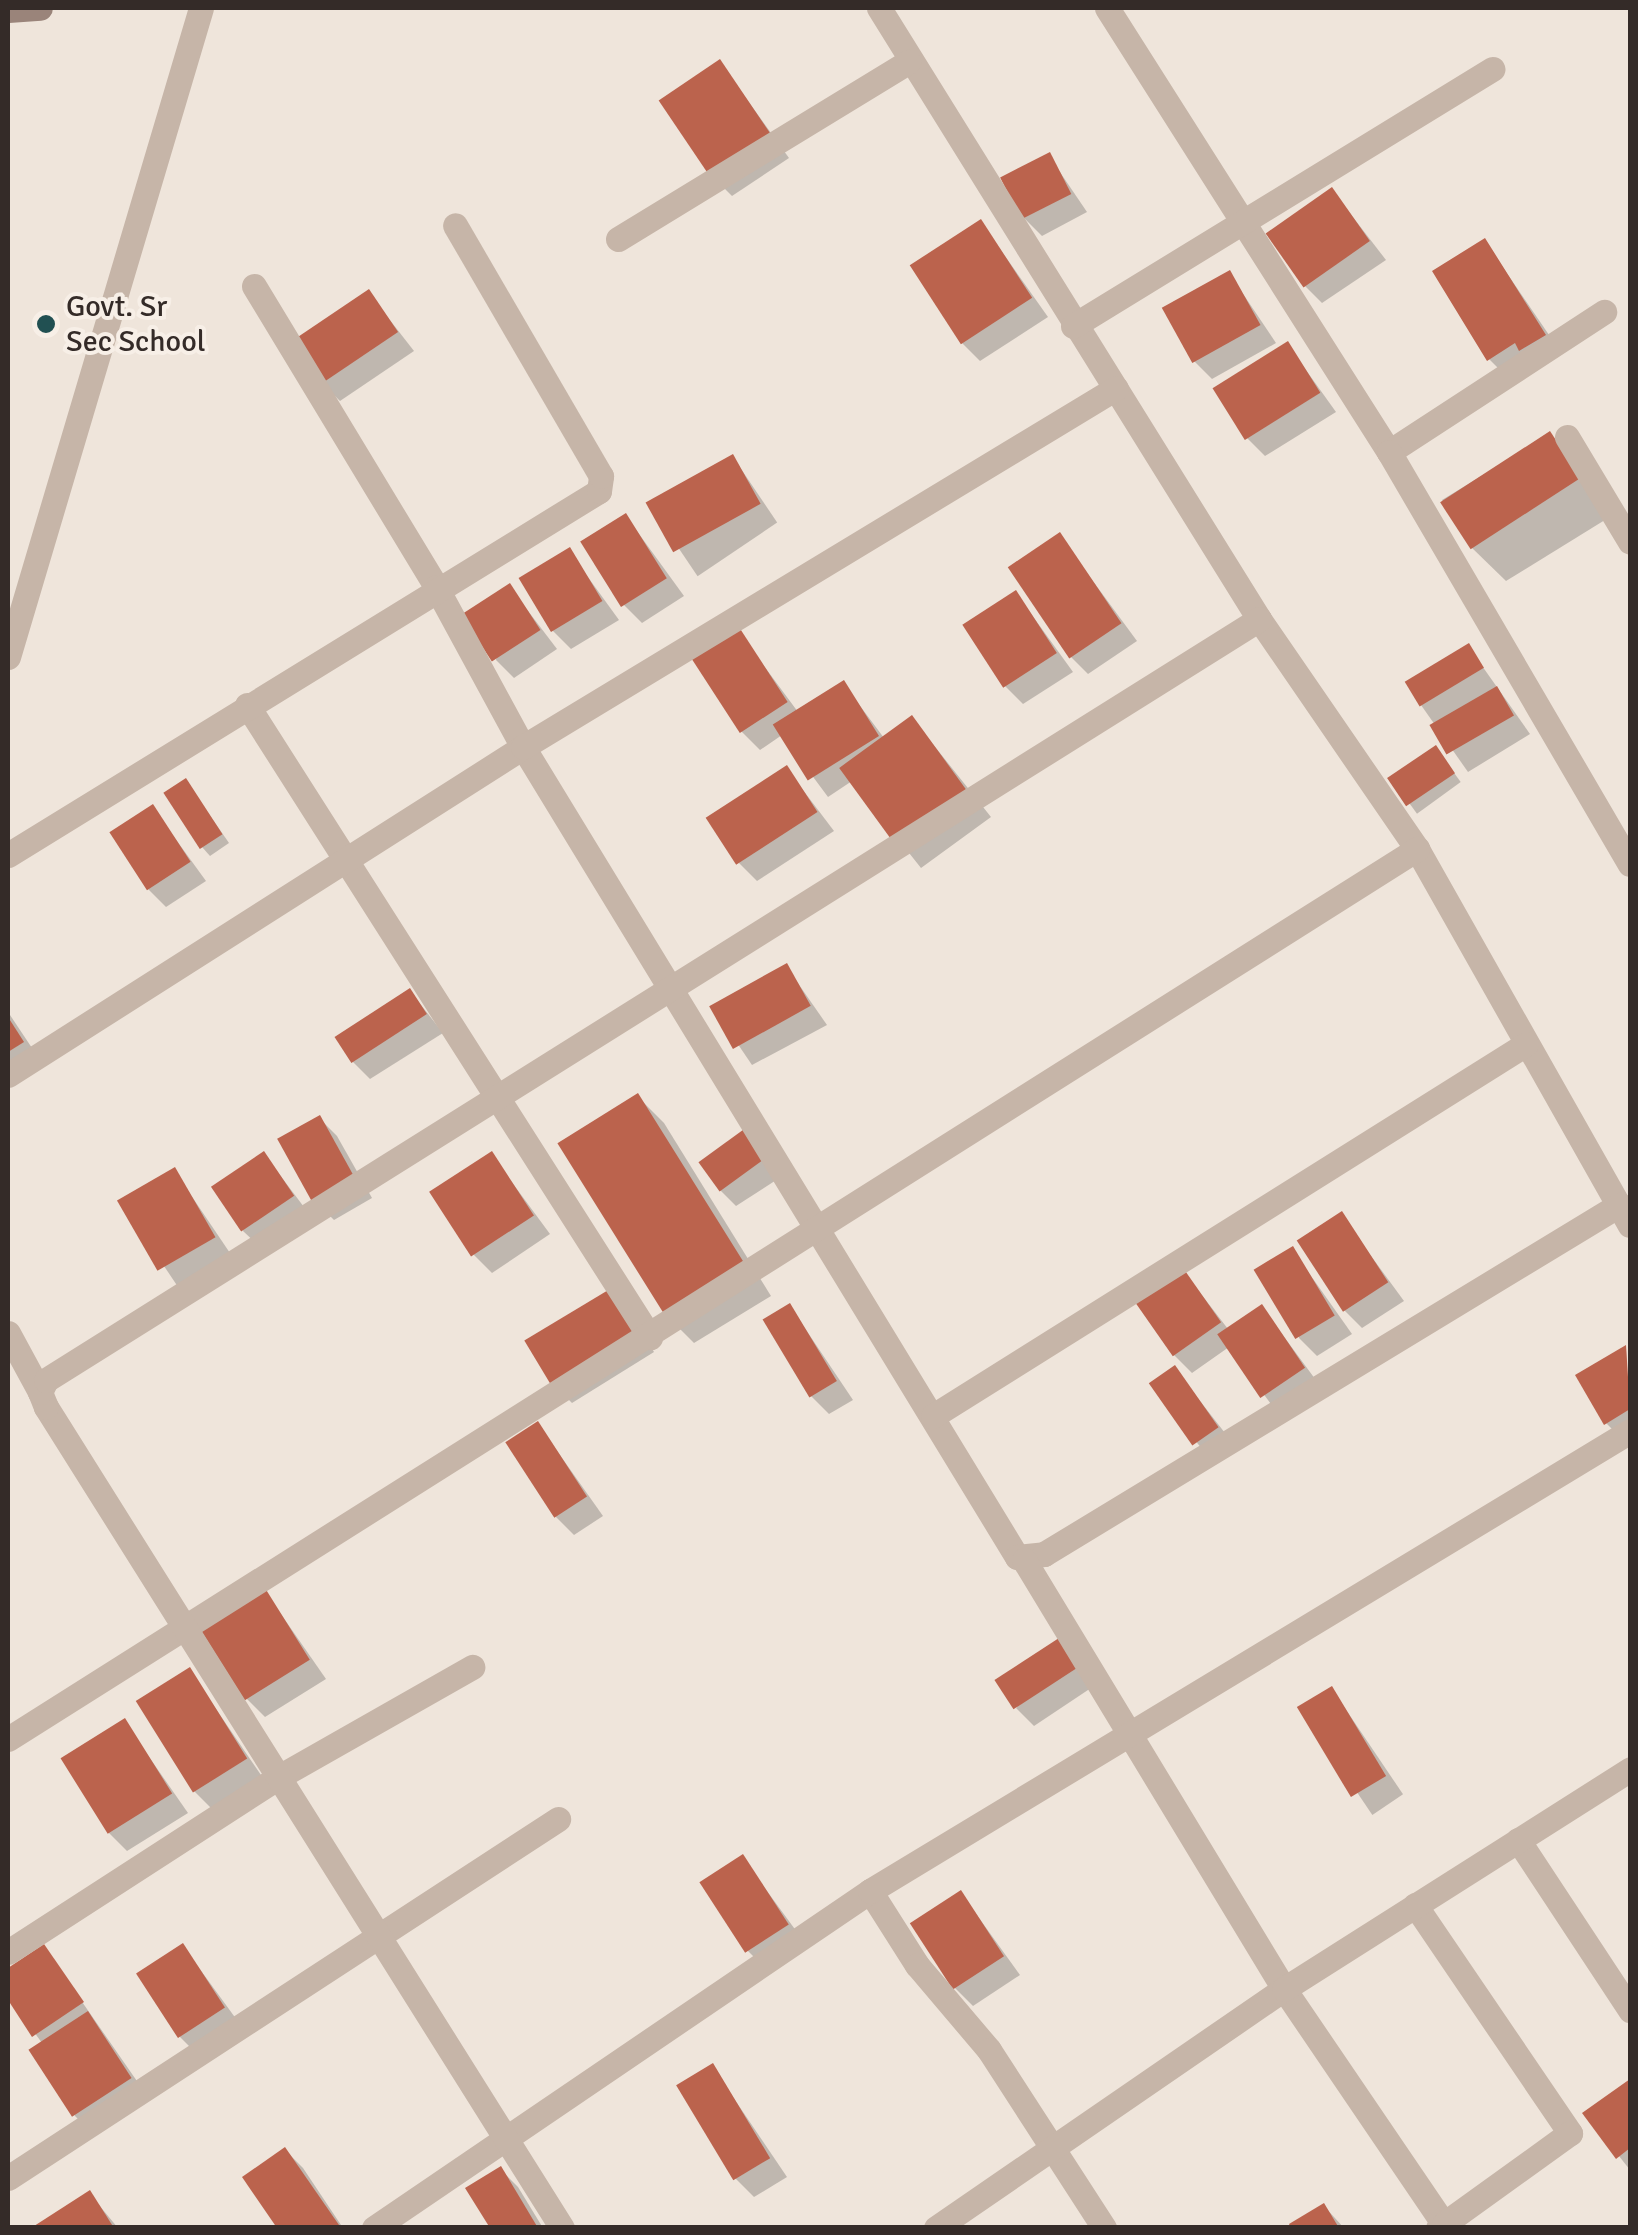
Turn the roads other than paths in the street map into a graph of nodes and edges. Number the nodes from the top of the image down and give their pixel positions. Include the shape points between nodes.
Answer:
1 (40, 8) edge
2 (201, 8) edge
3 (879, 8) edge
4 (1107, 8) edge
5 (8, 10) edge
6 (908, 62) junction
7 (1493, 69) dead end
8 (1243, 222) junction
9 (455, 226) dead end
10 (618, 239) dead end
11 (254, 286) dead end
12 (1604, 312) dead end
13 (1072, 326) junction
14 (1116, 388) junction
15 (1567, 437) dead end
16 (1389, 452) junction
17 (1630, 542) edge
18 (436, 587) junction
19 (1259, 620) junction
20 (8, 656) edge
21 (247, 705) junction
22 (522, 746) junction
23 (1418, 849) junction
24 (8, 855) edge
25 (347, 859) junction
26 (1630, 864) edge
27 (676, 990) junction
28 (1526, 1044) junction
29 (8, 1076) edge
30 (496, 1099) junction
31 (1625, 1215) edge
32 (822, 1231) junction
33 (8, 1333) edge
34 (650, 1337) junction
35 (40, 1392) junction
36 (932, 1416) junction
37 (1630, 1432) edge
38 (1024, 1560) junction
39 (186, 1622) junction
40 (472, 1667) dead end
41 (1131, 1737) junction
42 (8, 1739) edge
43 (1630, 1770) edge
44 (282, 1775) junction
45 (558, 1819) dead end
46 (1518, 1840) junction
47 (870, 1891) junction
48 (1414, 1905) junction
49 (383, 1938) junction
50 (8, 1952) edge
51 (1284, 1989) junction
52 (1630, 2010) edge
53 (508, 2142) junction
54 (1048, 2146) junction
55 (8, 2178) edge
56 (1441, 2226) edge
57 (374, 2228) edge
58 (562, 2228) edge
59 (936, 2228) edge
60 (1104, 2228) edge

1 - 5 street
2 - 20 street
3 - 6 street
4 - 8 street
6 - 10 street
6 - 13 street
7 - 8 street
8 - 13 street
8 - 16 street
9 - 18 street via 603,484
11 - 18 street
12 - 16 street
13 - 14 street
14 - 19 street
14 - 22 street
15 - 17 street
16 - 26 street
18 - 21 street
18 - 22 street
19 - 23 street
19 - 27 street
21 - 24 street
21 - 25 street
22 - 25 street
22 - 27 street
23 - 28 street
23 - 32 street
25 - 29 street
25 - 30 street
27 - 30 street
27 - 32 street
28 - 31 street
28 - 36 street
30 - 34 street
30 - 35 street via 54,1369
31 - 38 street
32 - 34 street
32 - 36 street
33 - 35 street
34 - 39 street
35 - 39 street
36 - 38 street via 1006,1543
37 - 41 street
38 - 41 street
39 - 42 street
39 - 44 street
40 - 44 street
41 - 47 street
41 - 51 street
43 - 46 street
44 - 49 street
44 - 50 street
45 - 49 street
46 - 48 street
46 - 52 street
47 - 53 street
47 - 54 street via 918,1965 989,2050
48 - 51 street
48 - 56 street via 1570,2134
49 - 53 street
49 - 55 street
51 - 54 street
51 - 56 street
53 - 57 street
53 - 58 street
54 - 59 street
54 - 60 street

